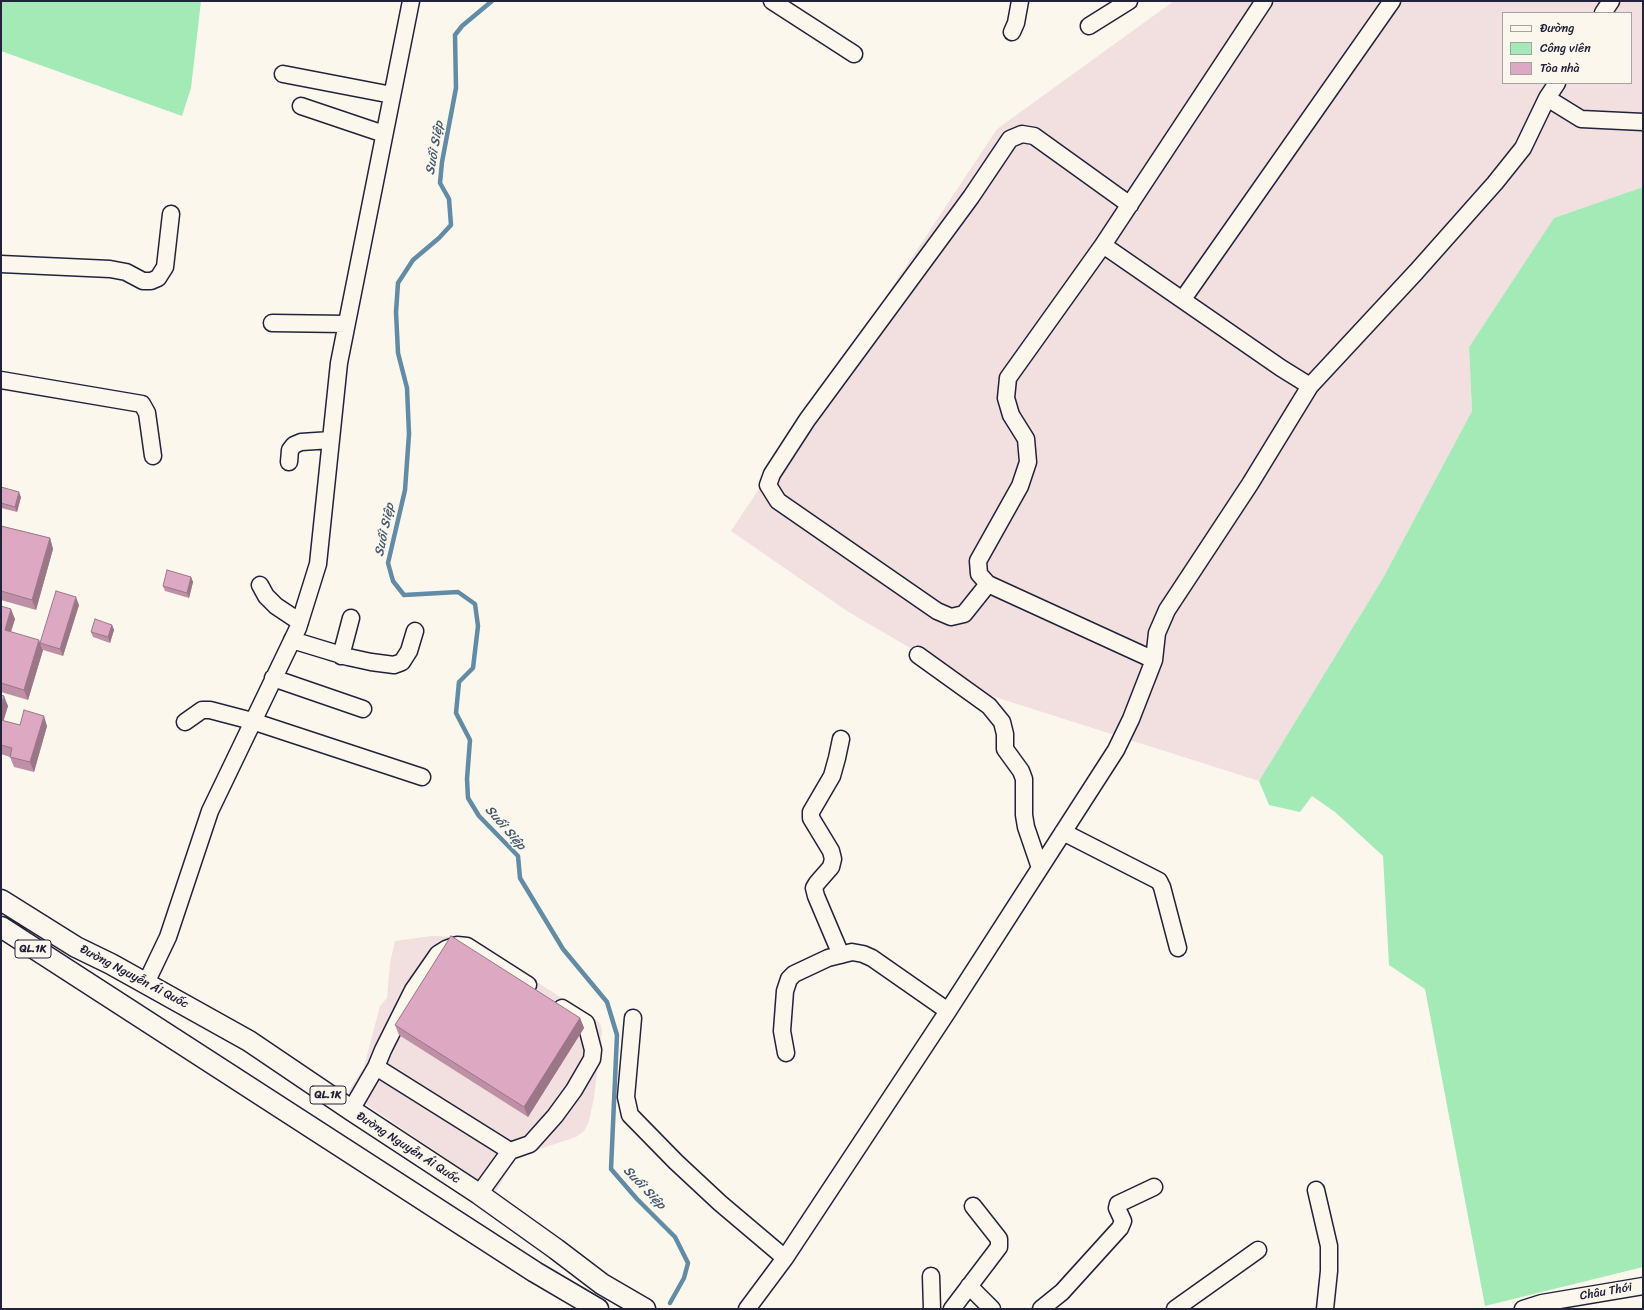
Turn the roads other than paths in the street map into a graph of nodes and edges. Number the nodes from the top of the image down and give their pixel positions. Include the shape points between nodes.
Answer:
1 (411, 1) edge
2 (772, 1) edge
3 (1020, 1) edge
4 (1129, 1) edge
5 (1264, 1) edge
6 (1392, 1) edge
7 (1611, 1) edge
8 (1604, 12) edge
9 (1089, 26) dead end
10 (1012, 32) dead end
11 (854, 54) dead end
12 (283, 74) dead end
13 (1556, 84) edge
14 (392, 95) junction
15 (1548, 98) junction
16 (301, 106) dead end
17 (1643, 122) edge
18 (384, 134) junction
19 (1130, 205) junction
20 (172, 214) dead end
21 (1103, 245) junction
22 (1, 264) edge
23 (1183, 299) junction
24 (272, 323) dead end
25 (346, 324) junction
26 (1, 380) edge
27 (1310, 386) junction
28 (331, 440) junction
29 (153, 456) dead end
30 (289, 462) dead end
31 (988, 584) junction
32 (260, 585) dead end
33 (351, 618) dead end
34 (300, 622) junction
35 (414, 631) dead end
36 (292, 640) junction
37 (1154, 653) junction
38 (918, 655) dead end
39 (341, 656) junction
40 (273, 678) junction
41 (363, 709) dead end
42 (252, 721) junction
43 (185, 722) dead end
44 (840, 739) dead end
45 (422, 777) dead end
46 (1063, 832) junction
47 (1040, 868) junction
48 (1, 900) edge
49 (1, 927) edge
50 (1178, 948) dead end
51 (841, 955) junction
52 (146, 983) junction
53 (948, 1011) junction
54 (633, 1018) dead end
55 (786, 1053) dead end
56 (376, 1068) junction
57 (351, 1110) junction
58 (510, 1151) junction
59 (1154, 1187) dead end
60 (1316, 1190) dead end
61 (479, 1194) junction
62 (973, 1206) dead end
63 (1258, 1250) dead end
64 (786, 1258) junction
65 (931, 1276) dead end
66 (969, 1286) junction
67 (1643, 1286) edge
68 (591, 1307) edge
69 (645, 1309) edge
70 (747, 1309) edge
71 (932, 1309) edge
72 (952, 1309) edge
73 (992, 1309) edge
74 (1041, 1309) edge
75 (1175, 1309) edge
76 (1325, 1309) edge
77 (1523, 1309) edge

1 - 14 street
2 - 11 street
3 - 10 street
4 - 9 street
5 - 19 street
6 - 23 street
7 - 8 street
12 - 14 street
13 - 15 street
14 - 18 street
15 - 17 street via 1581,119
15 - 27 street via 1523,148 1495,183
16 - 18 street
18 - 25 street
19 - 21 street
19 - 31 street via 1034,136 1022,134 1010,139 971,197 807,420 772,474 768,485 778,500 937,610 951,617 964,614
20 - 22 street via 166,267 158,278 151,281 143,281 126,272 110,268
21 - 23 street
21 - 31 street via 1008,378 1006,398 1011,415 1026,439 1028,462 1020,486 978,561 979,574
23 - 27 street
24 - 25 street
25 - 28 street
26 - 29 street via 142,404 147,413
27 - 37 street via 1250,484 1167,610 1157,633
28 - 30 street via 294,445 290,450
28 - 34 street via 318,564
31 - 37 street
32 - 34 street via 276,606
33 - 39 street
34 - 36 street
35 - 39 street via 409,651 402,662 394,665
36 - 39 street
36 - 40 street
37 - 46 street via 1131,719 1116,750
38 - 47 street via 989,706 1002,722 1007,754 1021,771 1024,779 1026,827
40 - 41 street
40 - 42 street
42 - 43 street via 202,710
42 - 45 street
42 - 52 street via 210,811 168,937
44 - 51 street via 838,758 832,776 811,812 811,818 833,858 831,867 814,888
46 - 47 street
46 - 50 street via 1159,881
47 - 53 street
48 - 52 main road, Đường Nguyễn Ái Quốc / QL.1K via 76,947
49 - 68 main road, QL.1K
51 - 53 street via 852,952 872,958
51 - 55 street via 804,968 789,979 785,991 782,1030
52 - 57 main road, Đường Nguyễn Ái Quốc / QL.1K via 250,1040
53 - 64 street
54 - 64 street via 626,1097 630,1115 720,1204
56 - 57 street
56 - 58 street
56 - 58 street via 413,990 438,954 446,948 467,946 586,1023 593,1050 592,1060 555,1116 525,1146
57 - 61 main road, Đường Nguyễn Ái Quốc / QL.1K
58 - 61 street
59 - 74 street via 1118,1204 1117,1208 1123,1221 1120,1228 1062,1292
60 - 76 street via 1329,1246
61 - 69 main road, Đường Nguyễn Ái Quốc / QL.1K via 602,1284
62 - 66 street via 999,1239 999,1247
63 - 75 street
64 - 70 street
65 - 71 street
66 - 72 street
66 - 73 street
67 - 77 street, Châu Thới via 1542,1303

